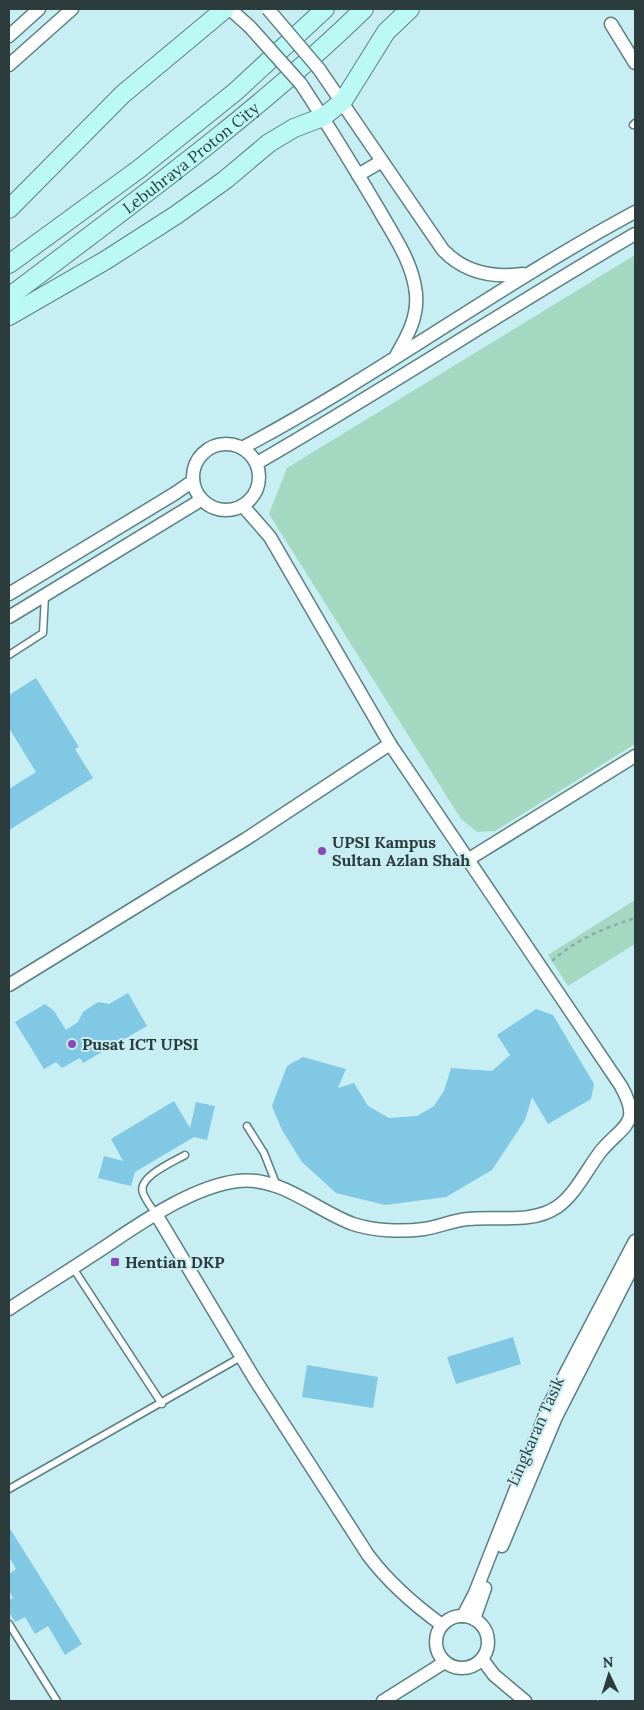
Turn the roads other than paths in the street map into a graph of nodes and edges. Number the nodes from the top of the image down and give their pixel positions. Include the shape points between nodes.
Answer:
1 (39, 9) edge
2 (72, 9) edge
3 (225, 9) edge
4 (230, 9) edge
5 (268, 9) edge
6 (325, 9) edge
7 (364, 9) edge
8 (410, 9) edge
9 (611, 24) dead end
10 (9, 36) edge
11 (635, 63) edge
12 (9, 65) edge
13 (343, 101) junction
14 (323, 117) junction
15 (382, 161) junction
16 (358, 175) junction
17 (9, 209) edge
18 (635, 212) edge
19 (635, 234) edge
20 (9, 264) edge
21 (527, 274) junction
22 (9, 297) edge
23 (9, 316) edge
24 (395, 356) junction
25 (242, 448) junction
26 (257, 463) junction
27 (193, 481) junction
28 (201, 500) junction
29 (243, 506) junction
30 (9, 594) edge
31 (45, 595) junction
32 (9, 617) edge
33 (9, 656) edge
34 (390, 744) junction
35 (635, 756) edge
36 (469, 858) junction
37 (9, 985) edge
38 (246, 1126) dead end
39 (185, 1155) dead end
40 (278, 1187) junction
41 (156, 1214) junction
42 (635, 1241) edge
43 (635, 1262) edge
44 (73, 1268) junction
45 (9, 1309) edge
46 (242, 1357) junction
47 (162, 1404) junction
48 (9, 1489) edge
49 (469, 1617) junction
50 (9, 1624) edge
51 (442, 1625) junction
52 (482, 1659) junction
53 (445, 1662) junction
54 (57, 1701) edge
55 (382, 1701) edge
56 (525, 1701) edge

1 - 10 street
2 - 12 street
3 - 17 main road via 123,94
4 - 14 street, bridge via 301,84
5 - 13 street, bridge
6 - 20 main road, Lebuhraya Proton City via 235,92 146,164
7 - 22 main road, Lebuhraya Proton City via 164,181
8 - 13 main road via 386,32
9 - 11 street
13 - 14 main road
13 - 15 street
14 - 16 street
14 - 23 main road via 294,128 269,143 176,215
15 - 16 street
15 - 21 street via 454,261 486,274
16 - 24 street via 413,275 417,296 415,319
18 - 21 street
19 - 26 street
21 - 24 street
24 - 25 street via 298,418
25 - 26 street
25 - 27 street via 225,444 208,449 196,463
26 - 29 street via 260,482 257,492
27 - 28 street
27 - 30 street
28 - 29 street via 221,510
28 - 31 street
29 - 34 street via 270,537
31 - 32 street
31 - 33 lane via 43,633
34 - 36 street
34 - 37 street via 246,839
35 - 36 street
36 - 40 street via 621,1086 630,1102 627,1125 606,1146 558,1207 529,1217 465,1219 424,1229 387,1230 355,1225
38 - 40 lane via 264,1154
39 - 41 lane via 146,1179 142,1186
40 - 41 street via 258,1181 238,1181 197,1194
41 - 44 street
41 - 46 street
42 - 49 street via 549,1405 475,1593
43 - 49 street, Lingkaran Tasik via 556,1417
44 - 45 street
44 - 47 lane
46 - 47 lane
46 - 51 street via 372,1561 410,1602
47 - 48 lane
49 - 51 street via 448,1620
49 - 52 street via 487,1632 487,1651
50 - 54 lane
51 - 53 street via 436,1648
52 - 53 street via 468,1668
52 - 56 street via 494,1675
53 - 55 street

